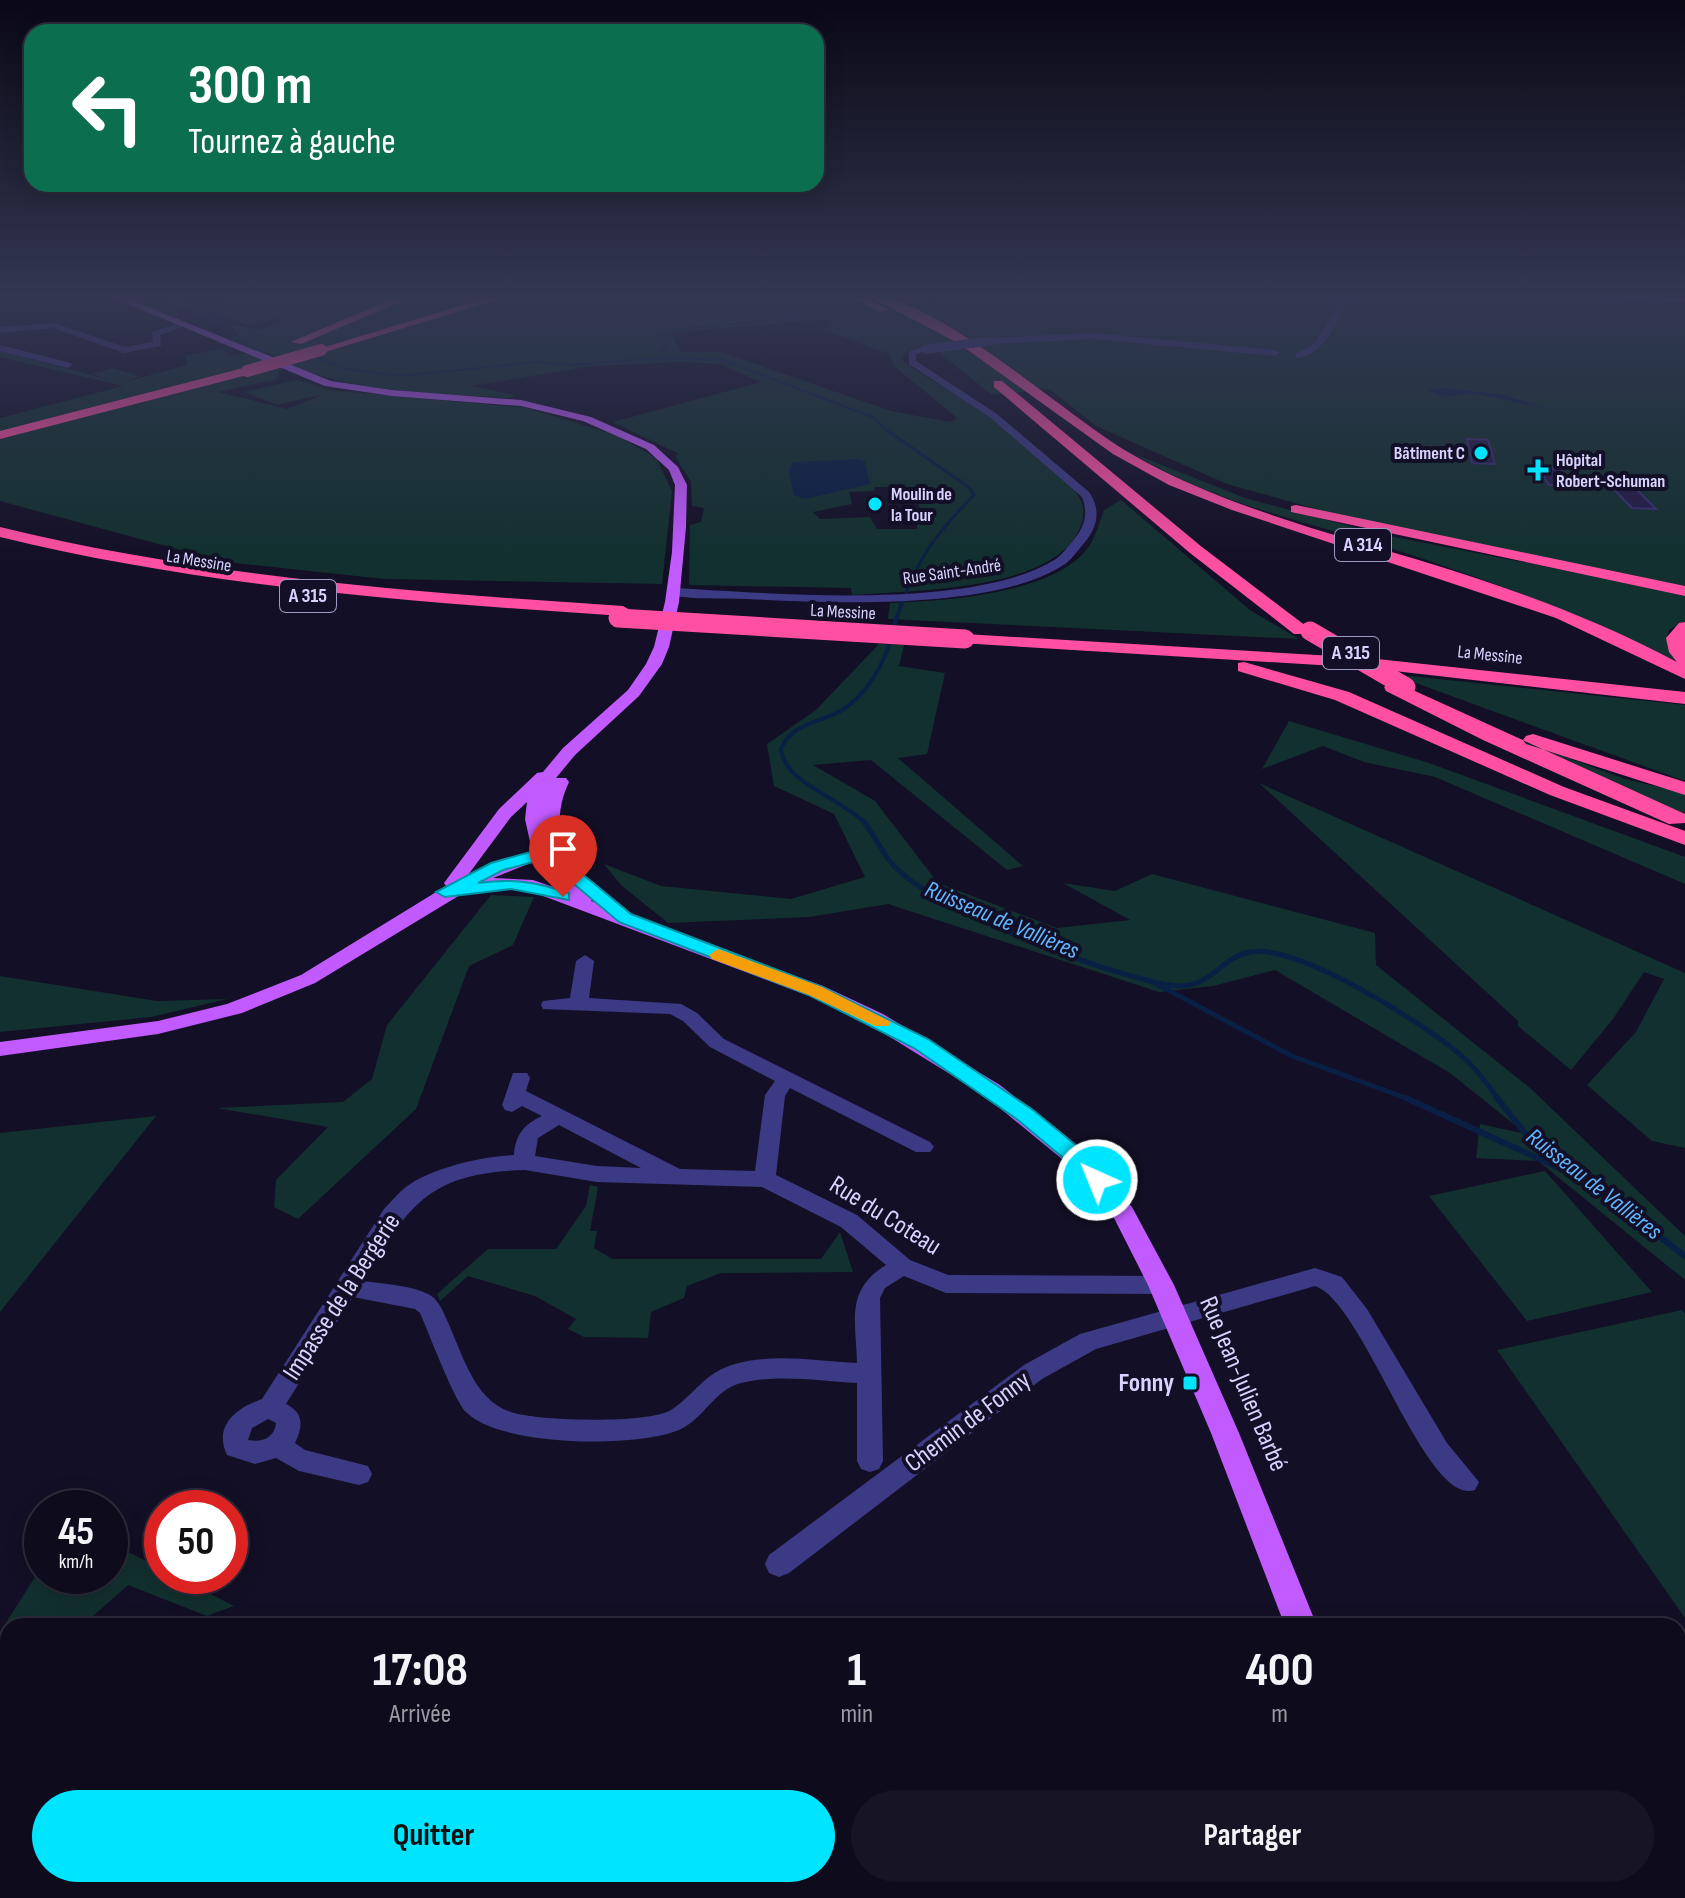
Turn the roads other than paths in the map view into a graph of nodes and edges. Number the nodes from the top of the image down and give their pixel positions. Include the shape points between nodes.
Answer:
1 (172, 383) edge
2 (201, 383) edge
3 (326, 383) edge
4 (945, 383) edge
5 (995, 383) edge
6 (1020, 383) edge
7 (1064, 415) junction
8 (0, 433) edge
9 (0, 532) edge
10 (0, 548) edge
11 (1685, 591) edge
12 (673, 592) junction
13 (620, 614) junction
14 (1685, 627) edge
15 (966, 635) junction
16 (1047, 643) junction
17 (1680, 666) edge
18 (1400, 687) junction
19 (1685, 688) edge
20 (1685, 698) edge
21 (599, 727) junction
22 (556, 765) junction
23 (1685, 789) edge
24 (1685, 822) edge
25 (1685, 838) edge
26 (548, 852) junction
27 (445, 892) junction
28 (618, 916) junction
29 (585, 961) dead end
30 (579, 1004) junction
31 (550, 1005) dead end
32 (0, 1049) edge
33 (786, 1080) junction
34 (516, 1092) dead end
35 (558, 1118) junction
36 (923, 1147) dead end
37 (525, 1162) junction
38 (463, 1169) joint
39 (678, 1177) junction
40 (765, 1179) junction
41 (902, 1266) junction
42 (1161, 1285) junction
43 (349, 1287) junction
44 (1176, 1317) junction
45 (869, 1374) junction
46 (270, 1408) junction
47 (277, 1445) junction
48 (870, 1461) dead end
49 (359, 1474) dead end
50 (1466, 1482) dead end
51 (779, 1564) dead end
52 (1298, 1618) edge

1 - 8 highway
2 - 8 highway, bridge
3 - 12 main road via 540,406 595,422 650,447 674,469 681,485
4 - 12 street, Rue Saint-André, bridge via 1084,492 1092,513 1074,552 1036,574 986,588 918,596
5 - 18 highway, bridge via 1241,586
6 - 7 highway, A 314
7 - 11 highway via 1164,464 1263,499 1366,526
7 - 17 highway, A 314 via 1122,454 1200,492 1489,585
9 - 13 highway, La Messine / A 315 via 161,567 266,583
10 - 13 highway, La Messine / A 315 via 276,592 416,606
12 - 21 main road via 655,663
13 - 15 highway, La Messine / A 315, bridge
14 - 17 highway via 1675,643
15 - 16 highway, La Messine / A 315
15 - 19 highway, La Messine / A 315 via 1356,653
16 - 20 highway, La Messine / A 315 via 1368,663
16 - 25 highway via 1215,661 1302,681 1557,791
18 - 23 highway via 1562,751
18 - 24 highway via 1490,736
21 - 22 main road
21 - 26 main road via 554,793
22 - 26 main road via 536,805 534,828
22 - 27 main road via 505,813
26 - 27 main road via 497,867
26 - 28 main road
27 - 28 main road, Rue Jean-Julien Barbé via 494,883 533,886
27 - 32 main road via 307,980 254,1002 164,1026
28 - 42 main road, Rue Jean-Julien Barbé via 816,991 909,1036 1014,1107 1097,1180 1123,1213
29 - 30 street
30 - 31 street
30 - 33 street via 674,1008 717,1043
33 - 36 street
33 - 40 street via 775,1095
34 - 35 street, Rue du Coteau
35 - 37 street via 529,1132 523,1144
35 - 39 street, Rue du Coteau
37 - 38 street, Rue du Coteau
37 - 39 street, Rue du Coteau via 597,1174
38 - 43 street, Impasse de la Bergerie via 407,1199
39 - 40 street, Rue du Coteau
40 - 41 street, Rue du Coteau via 849,1221
41 - 42 street, Rue du Coteau via 946,1284
41 - 45 street via 877,1282 868,1297
42 - 44 main road, Rue Jean-Julien Barbé
43 - 45 street via 429,1307 474,1404 486,1416 519,1428 671,1423 687,1415 719,1381 746,1371
43 - 46 street, Impasse de la Bergerie
44 - 50 street, Chemin de Fonny via 1315,1277 1334,1283 1438,1451
44 - 51 street, Chemin de Fonny via 1089,1341 1033,1372
44 - 52 main road, Rue Jean-Julien Barbé
45 - 48 street
46 - 47 street, Impasse de la Bergerie via 281,1411 290,1426
46 - 47 street, Impasse de la Bergerie via 240,1422 234,1439 236,1447 251,1454
47 - 49 street via 299,1460

